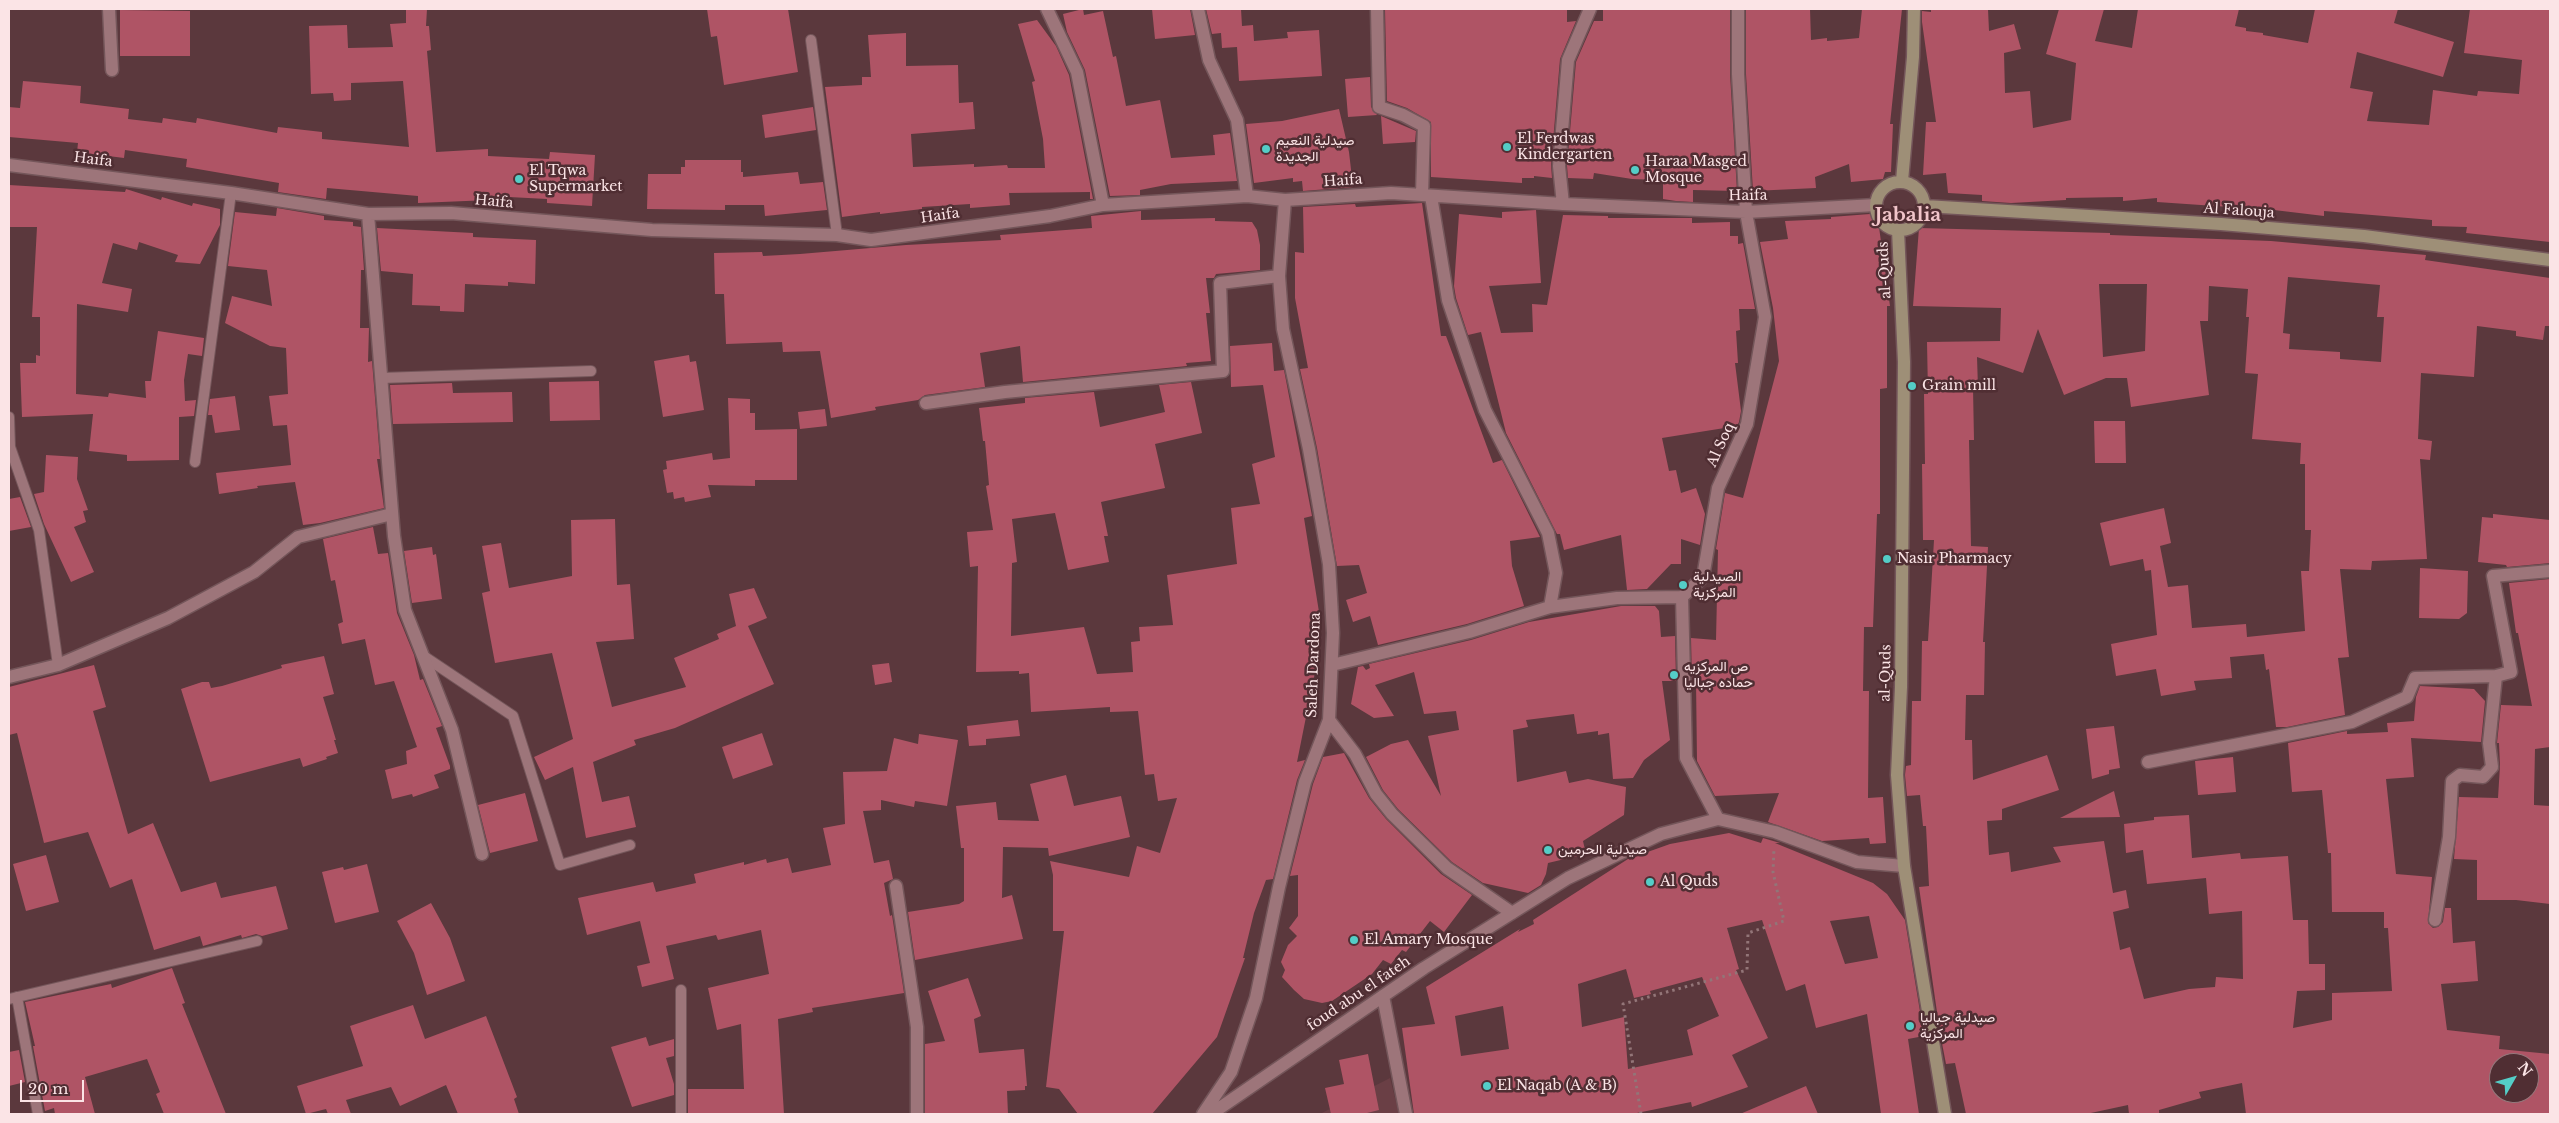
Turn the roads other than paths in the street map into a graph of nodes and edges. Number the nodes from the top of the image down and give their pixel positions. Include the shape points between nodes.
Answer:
1 (109, 9) edge
2 (1047, 9) edge
3 (1198, 9) edge
4 (1377, 9) edge
5 (1590, 9) edge
6 (1738, 9) edge
7 (1914, 9) edge
8 (811, 40) dead end
9 (112, 70) dead end
10 (9, 165) edge
11 (1902, 181) junction
12 (231, 193) junction
13 (1247, 196) junction
14 (1426, 196) junction
15 (1285, 200) junction
16 (1563, 204) junction
17 (1103, 205) junction
18 (1876, 206) junction
19 (1925, 206) junction
20 (1746, 212) junction
21 (368, 214) junction
22 (1898, 230) junction
23 (836, 235) junction
24 (2550, 260) edge
25 (1279, 276) junction
26 (591, 371) dead end
27 (381, 378) junction
28 (926, 404) dead end
29 (9, 417) edge
30 (195, 462) dead end
31 (392, 514) junction
32 (2550, 572) edge
33 (1682, 597) junction
34 (1550, 607) junction
35 (421, 654) junction
36 (58, 665) junction
37 (1332, 665) junction
38 (9, 676) edge
39 (2496, 676) junction
40 (1329, 720) junction
41 (2148, 762) dead end
42 (1718, 819) junction
43 (630, 845) dead end
44 (482, 854) dead end
45 (1904, 866) junction
46 (896, 886) dead end
47 (1512, 914) junction
48 (2435, 920) dead end
49 (257, 941) dead end
50 (681, 990) dead end
51 (1383, 996) junction
52 (13, 998) edge
53 (38, 1114) edge
54 (681, 1114) edge
55 (917, 1114) edge
56 (1203, 1114) edge
57 (1211, 1114) edge
58 (1406, 1114) edge
59 (1945, 1114) edge

1 - 9 street
2 - 17 street via 1077,72
3 - 13 street via 1209,60 1237,120
4 - 14 street via 1379,107 1403,114 1424,126
5 - 16 street via 1568,60 1559,166
6 - 20 street, Al Soq via 1738,74
7 - 11 main road via 1914,57
8 - 23 lane
10 - 12 street, Haifa
11 - 18 main road via 1887,185 1877,198
11 - 19 main road via 1921,192
12 - 21 street, Haifa
12 - 30 lane
13 - 15 street, Haifa
13 - 17 street, Haifa
14 - 15 street, Haifa via 1391,193
14 - 16 street, Haifa
14 - 34 street via 1448,300 1485,410 1548,533 1556,573
15 - 25 street, Saleh Dardona
16 - 20 street, Haifa
17 - 23 street, Haifa via 1050,216 871,240
18 - 20 street, Haifa
18 - 22 main road via 1880,219
19 - 22 main road via 1919,221
19 - 24 main road, Al Falouja via 2221,224
20 - 33 street, Al Soq via 1765,317 1747,424 1718,488 1703,578
21 - 23 street, Haifa via 452,213 652,230
21 - 27 street
22 - 45 main road, al-Quds via 1904,362 1901,687 1897,775
25 - 28 street via 1220,283 1223,371 1005,392
25 - 37 street, Saleh Dardona via 1283,329 1329,564
26 - 27 lane
27 - 31 street
29 - 36 lane via 10,447 39,530
31 - 35 street via 405,610
31 - 36 street via 298,537 254,572 168,618
32 - 39 street via 2493,576 2511,672
33 - 34 street via 1617,598
33 - 42 street via 1686,758
34 - 37 street via 1460,634
35 - 43 lane via 513,716 560,865
35 - 44 street via 452,730
36 - 38 street
37 - 40 street, Saleh Dardona
39 - 41 street via 2415,678 2407,697 2352,722
39 - 48 street via 2488,743 2492,766 2483,777 2460,775 2452,781 2449,837
40 - 47 street via 1355,754 1376,794 1392,814 1447,868
40 - 56 street, Saleh Dardona via 1305,782 1278,887 1256,998 1231,1072
42 - 45 street via 1775,832 1857,862
42 - 47 street, foud abu el fateh via 1661,834 1568,878
45 - 59 main road, al-Quds
46 - 55 street via 917,1027
47 - 51 street, foud abu el fateh
49 - 52 lane
50 - 54 lane
51 - 57 street, foud abu el fateh
51 - 58 street
52 - 53 lane

